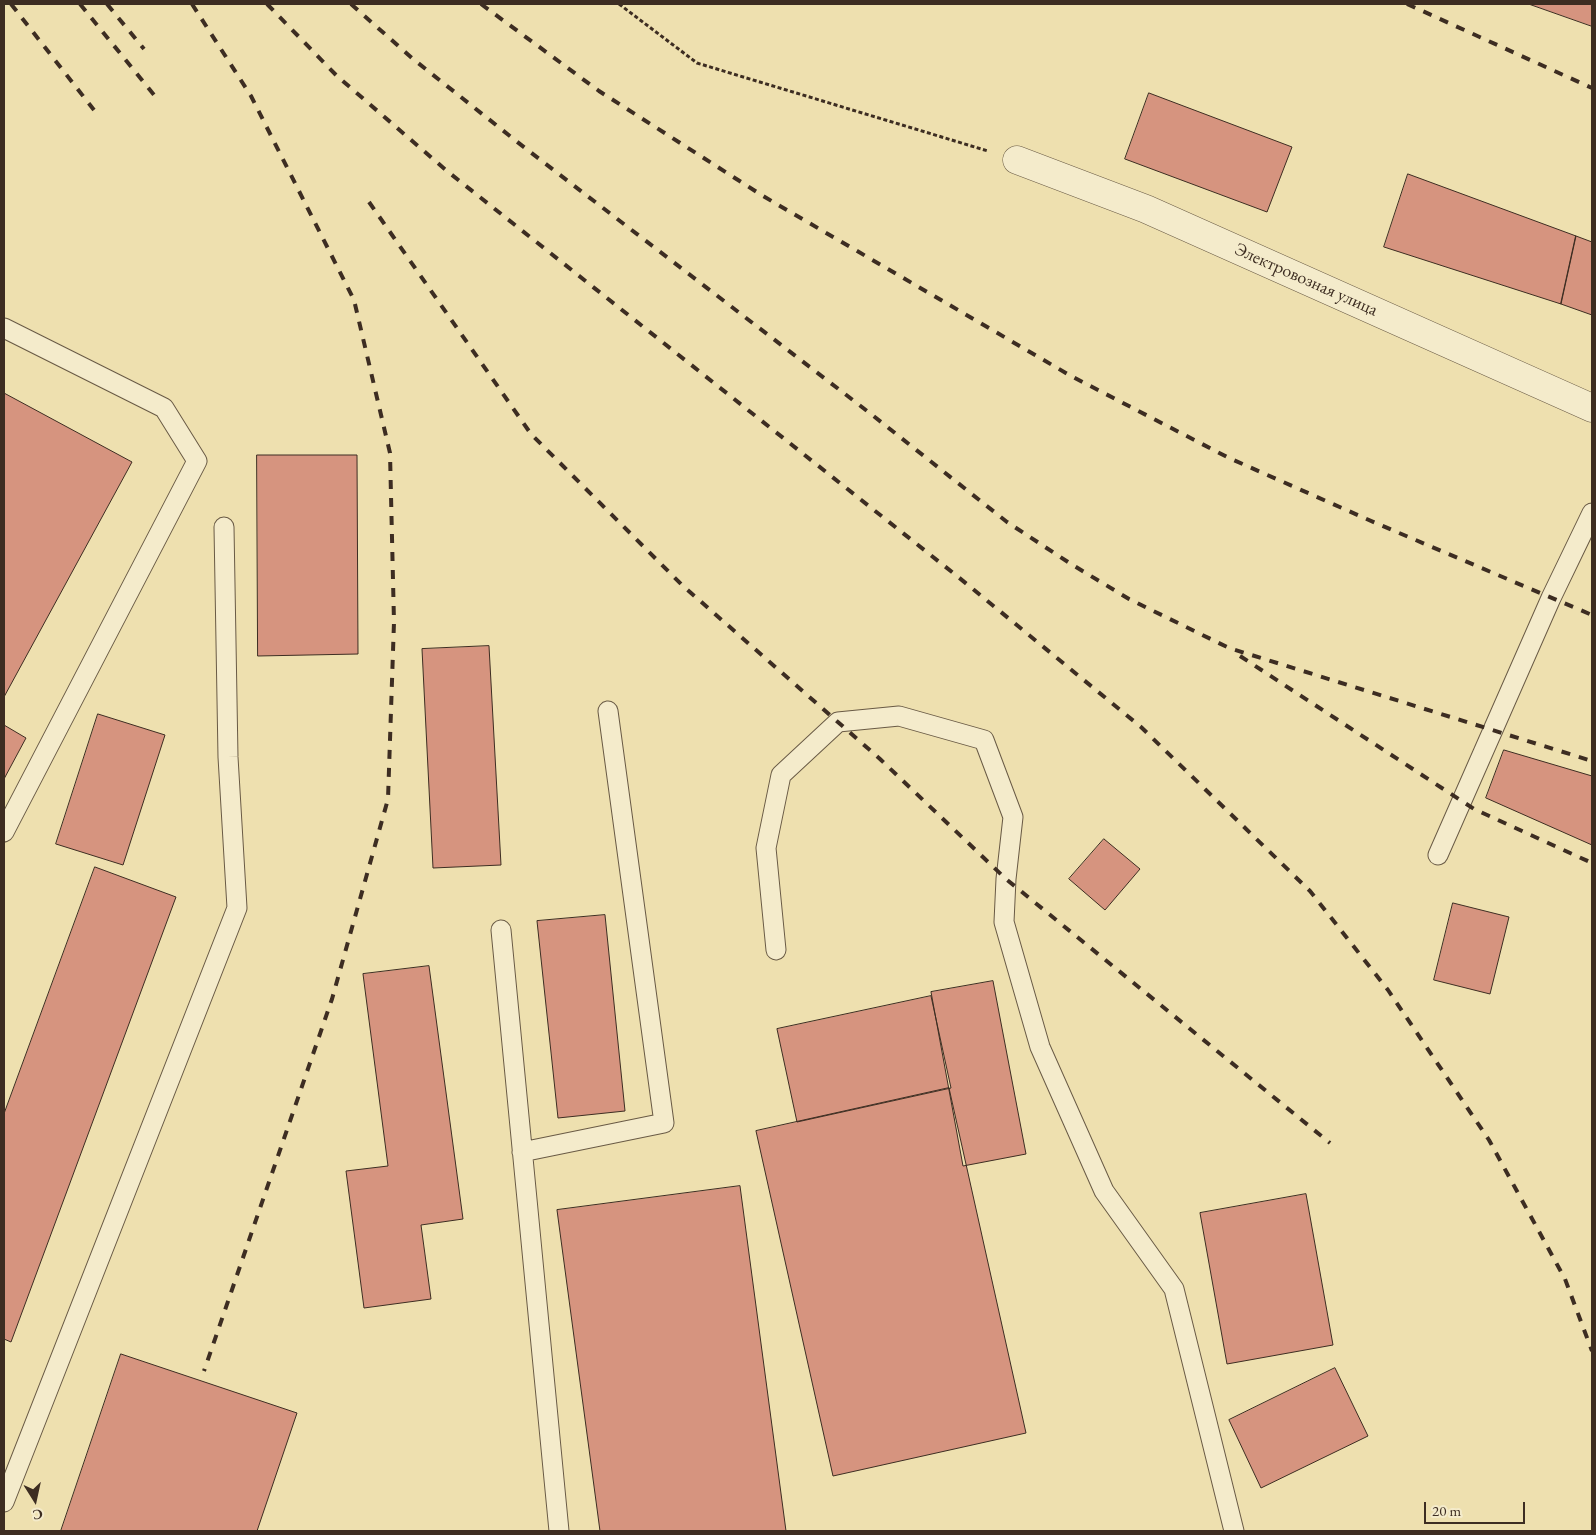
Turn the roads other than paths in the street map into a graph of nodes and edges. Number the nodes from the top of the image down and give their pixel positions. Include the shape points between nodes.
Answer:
1 (1017, 160) road end
2 (4, 328) edge
3 (1592, 408) edge
4 (1592, 513) edge
5 (224, 527) dead end
6 (608, 711) dead end
7 (4, 832) edge
8 (1438, 855) dead end
9 (501, 930) dead end
10 (776, 950) dead end
11 (522, 1152) junction
12 (4, 1502) edge
13 (559, 1531) edge
14 (1234, 1531) edge

1 - 3 street, Электровозная улица via 1146,208
2 - 7 lane via 164,408 197,461
4 - 8 lane
5 - 12 lane via 228,757 237,908
6 - 11 lane via 664,1123
9 - 11 lane
10 - 14 lane via 766,848 781,776 838,722 898,716 984,740 1013,817 1004,922 1040,1047 1104,1191 1174,1289
11 - 13 lane

